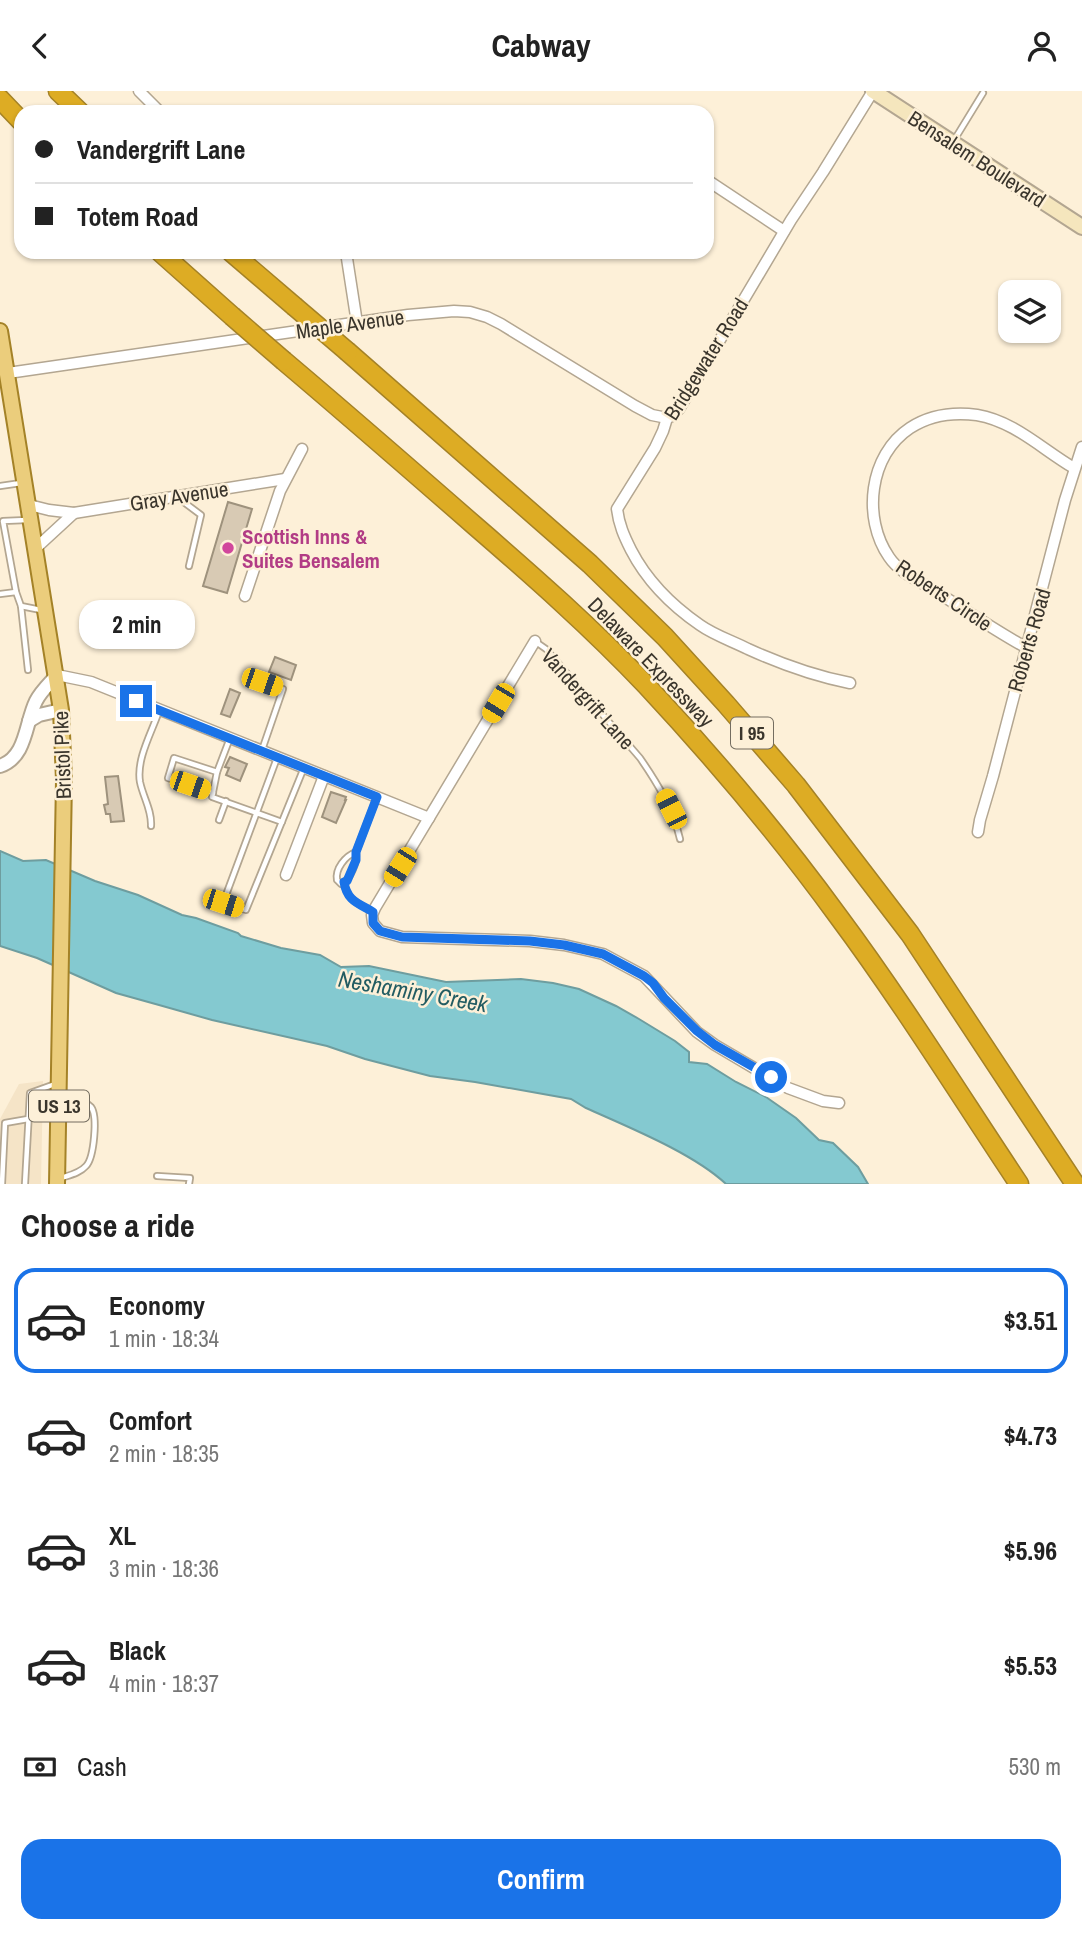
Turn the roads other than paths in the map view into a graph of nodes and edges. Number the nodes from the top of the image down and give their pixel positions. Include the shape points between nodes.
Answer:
1 (58, 91) edge
2 (139, 91) edge
3 (873, 91) edge
4 (983, 93) dead end
5 (0, 99) edge
6 (73, 105) edge
7 (153, 105) edge
8 (14, 114) edge
9 (952, 142) junction
10 (714, 185) edge
11 (1082, 227) edge
12 (785, 231) junction
13 (168, 259) edge
14 (239, 259) edge
15 (347, 259) edge
16 (357, 323) junction
17 (0, 331) edge
18 (8, 373) junction
19 (6, 402) edge
20 (667, 418) junction
21 (1082, 447) edge
22 (302, 449) dead end
23 (1074, 468) junction
24 (285, 479) junction
25 (26, 482) junction
26 (0, 487) edge
27 (176, 496) junction
28 (30, 512) junction
29 (74, 513) junction
30 (2, 521) edge
31 (36, 548) junction
32 (189, 566) dead end
33 (16, 592) junction
34 (0, 594) edge
35 (245, 596) dead end
36 (21, 607) junction
37 (46, 611) junction
38 (536, 642) joint
39 (1027, 648) junction
40 (28, 670) dead end
41 (57, 675) junction
42 (262, 682) dead end
43 (850, 683) dead end
44 (61, 710) junction
45 (159, 710) junction
46 (29, 721) junction
47 (230, 738) junction
48 (261, 751) junction
49 (277, 757) junction
50 (0, 766) edge
51 (304, 767) junction
52 (217, 772) junction
53 (324, 776) junction
54 (213, 793) junction
55 (377, 797) junction
56 (226, 801) junction
57 (257, 812) junction
58 (429, 818) junction
59 (219, 820) dead end
60 (282, 822) junction
61 (151, 826) dead end
62 (978, 832) dead end
63 (680, 839) dead end
64 (356, 852) junction
65 (286, 875) dead end
66 (344, 882) junction
67 (373, 912) junction
68 (59, 1087) junction
69 (839, 1103) dead end
70 (28, 1119) junction
71 (158, 1176) dead end
72 (57, 1182) edge
73 (2, 1184) edge
74 (25, 1184) edge
75 (189, 1184) edge
76 (1019, 1184) edge
77 (1075, 1184) edge

1 - 6 highway
2 - 7 street
3 - 9 main road, Bensalem Boulevard
3 - 12 street, Bridgewater Road
4 - 9 lane
5 - 8 highway
9 - 11 main road, Bensalem Boulevard
10 - 12 street
12 - 20 street, Bridgewater Road via 679,409
13 - 76 highway, Delaware Expressway / I 95, bridge via 548,590 637,676 758,812 838,916
14 - 77 highway, Delaware Expressway / I 95, bridge via 590,564 726,703 796,785 910,934
15 - 16 street
16 - 18 street, Maple Avenue
16 - 20 street, Maple Avenue via 435,311 470,311 500,324 635,406
17 - 18 main road, Bristol Pike / US 13
18 - 19 main road, Bristol Pike / US 13
19 - 25 main road, Bristol Pike / US 13
20 - 43 street, Bridgewater Road via 655,448 617,509 640,568 699,625 780,663
21 - 23 street, Roberts Road
22 - 24 street
23 - 39 street, Roberts Road
23 - 39 street, Roberts Circle via 997,420 955,414 907,429 890,449 872,493 878,536 890,558 913,578
24 - 27 street, Gray Avenue
24 - 35 street
25 - 26 lane
25 - 28 main road, Bristol Pike / US 13
27 - 29 street, Gray Avenue
27 - 32 lane via 201,515
28 - 29 street, Gray Avenue
28 - 30 lane
28 - 31 main road, Bristol Pike / US 13
29 - 31 street
30 - 33 lane
31 - 37 main road, Bristol Pike / US 13
33 - 34 lane
33 - 36 lane
36 - 37 lane
36 - 40 lane
37 - 41 main road, Bristol Pike / US 13
38 - 58 street, Vandergrift Lane
38 - 63 lane, Vandergrift Lane via 654,777
39 - 62 street, Roberts Road
41 - 44 main road, Bristol Pike / US 13
41 - 45 street via 84,680
41 - 46 street via 37,700
42 - 48 lane via 283,689
44 - 46 street
44 - 68 main road, Bristol Pike / US 13
45 - 47 street
45 - 61 lane via 139,775
46 - 50 street via 16,755
47 - 48 street
47 - 52 lane
48 - 49 street
49 - 51 street
49 - 57 lane
51 - 53 street
51 - 60 lane
52 - 54 lane
52 - 54 lane via 174,758 168,778
53 - 55 street
53 - 65 street
54 - 56 lane via 212,797
55 - 58 street
55 - 64 lane
56 - 57 lane
56 - 59 lane
57 - 60 lane
57 - 60 lane via 223,903 246,910
58 - 67 street, Vandergrift Lane
64 - 66 lane
64 - 66 lane via 347,856 336,875
66 - 67 lane via 346,893
67 - 69 street via 376,928 402,937 530,941 603,954 653,983 715,1045 788,1088
68 - 70 lane via 30,1093
68 - 72 main road, Bristol Pike / US 13
68 - 72 lane via 86,1103 96,1116 89,1164
70 - 73 lane via 5,1123
70 - 74 lane
71 - 75 lane via 190,1178

